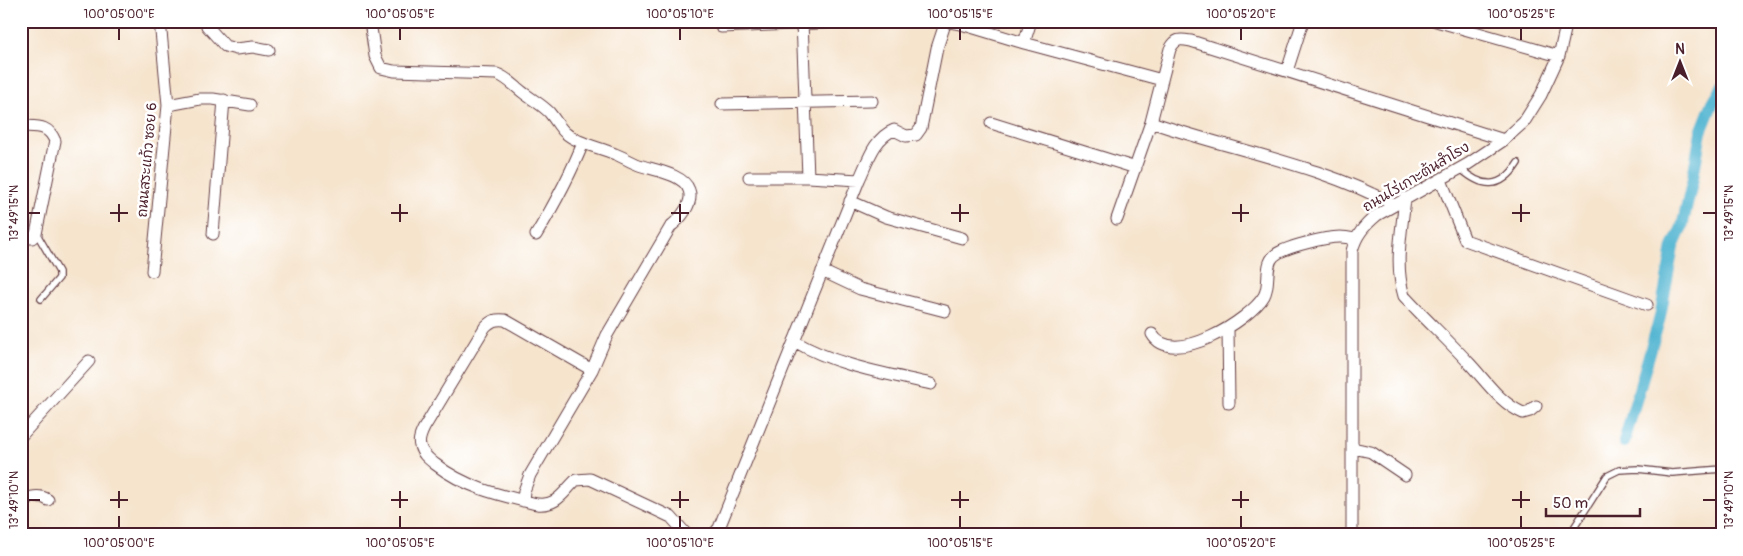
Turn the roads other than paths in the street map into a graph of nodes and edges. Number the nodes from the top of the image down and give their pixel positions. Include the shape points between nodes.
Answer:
1 (160, 21) edge
2 (206, 21) edge
3 (370, 21) edge
4 (870, 21) edge
5 (1031, 21) edge
6 (1303, 21) edge
7 (1436, 21) edge
8 (1567, 21) edge
9 (802, 23) edge
10 (721, 27) dead end
11 (1024, 43) junction
12 (269, 50) dead end
13 (1559, 56) junction
14 (1287, 71) junction
15 (1162, 80) junction
16 (224, 100) junction
17 (872, 101) dead end
18 (805, 103) junction
19 (722, 104) dead end
20 (168, 105) junction
21 (250, 105) dead end
22 (1151, 122) junction
23 (992, 123) dead end
24 (21, 126) edge
25 (1504, 140) junction
26 (583, 143) junction
27 (1518, 164) dead end
28 (1136, 168) junction
29 (1461, 169) junction
30 (750, 177) dead end
31 (808, 177) junction
32 (859, 180) junction
33 (1441, 180) junction
34 (1406, 198) junction
35 (850, 201) junction
36 (1394, 205) junction
37 (1117, 219) dead end
38 (36, 234) junction
39 (213, 234) dead end
40 (536, 235) dead end
41 (21, 238) edge
42 (962, 238) dead end
43 (1355, 239) junction
44 (822, 271) junction
45 (152, 272) dead end
46 (41, 299) dead end
47 (1647, 305) dead end
48 (945, 310) dead end
49 (1228, 329) junction
50 (1152, 334) dead end
51 (794, 341) junction
52 (90, 361) dead end
53 (592, 370) junction
54 (931, 384) dead end
55 (1229, 403) dead end
56 (1536, 406) dead end
57 (21, 436) edge
58 (1353, 448) junction
59 (1722, 469) edge
60 (1405, 475) dead end
61 (48, 500) dead end
62 (523, 500) junction
63 (21, 501) edge
64 (1570, 534) edge
65 (687, 535) edge
66 (713, 535) edge
67 (1352, 535) edge

1 - 20 street, ถนนสระแก้ว ซอย 6
2 - 12 street via 225,46
3 - 26 street via 375,56 381,68 497,74 539,102 561,131
4 - 9 street
5 - 11 street
6 - 14 street
7 - 13 street
8 - 13 street, ถนนไร่เกาะต้นสำโรง
9 - 10 street
9 - 18 street
11 - 15 street
11 - 32 street via 961,24 946,24 937,48 921,128 916,135 906,136 894,130 886,134 876,146
13 - 25 street, ถนนไร่เกาะต้นสำโรง via 1524,122
14 - 15 street via 1180,39 1170,49
14 - 25 street
15 - 22 street
16 - 20 street via 200,99
16 - 21 street
16 - 39 street
17 - 18 street
18 - 19 street
18 - 31 street
20 - 45 street, ถนนสระแก้ว ซอย 6
22 - 28 street
22 - 36 street via 1337,178
23 - 28 street
24 - 38 street via 44,127 55,140
25 - 29 street, ถนนไร่เกาะต้นสำโรง
26 - 40 street via 573,169
26 - 53 street via 677,178 689,190 690,196 686,209 667,234 607,335
27 - 29 lane via 1503,181 1490,184 1472,179
28 - 37 street
29 - 33 street, ถนนไร่เกาะต้นสำโรง
30 - 31 street
31 - 32 street
32 - 35 street
33 - 34 street, ถนนไร่เกาะต้นสำโรง
33 - 47 street via 1465,240
34 - 36 street, ถนนไร่เกาะต้นสำโรง
34 - 56 street via 1399,260 1404,296 1511,407 1523,413
35 - 42 street via 886,217
35 - 44 street
36 - 43 street, ถนนไร่เกาะต้นสำโรง via 1365,225
38 - 41 street via 32,238
38 - 46 lane via 59,272 59,278
43 - 49 street via 1318,240 1274,256 1270,261 1265,296
43 - 58 street via 1352,252
44 - 48 street via 860,289
44 - 51 street
49 - 50 street via 1190,344 1170,346 1161,344
49 - 55 street
51 - 54 street via 844,364
51 - 66 street via 719,528
52 - 57 street
53 - 62 street via 530,475
53 - 62 street via 505,320 497,319 486,327 420,435 420,445 427,458 437,465 476,488
58 - 60 street via 1370,452
58 - 67 street
59 - 64 lane via 1672,474 1619,470 1607,476
61 - 63 street via 40,496
62 - 65 street via 549,504 576,480 590,479 671,517

